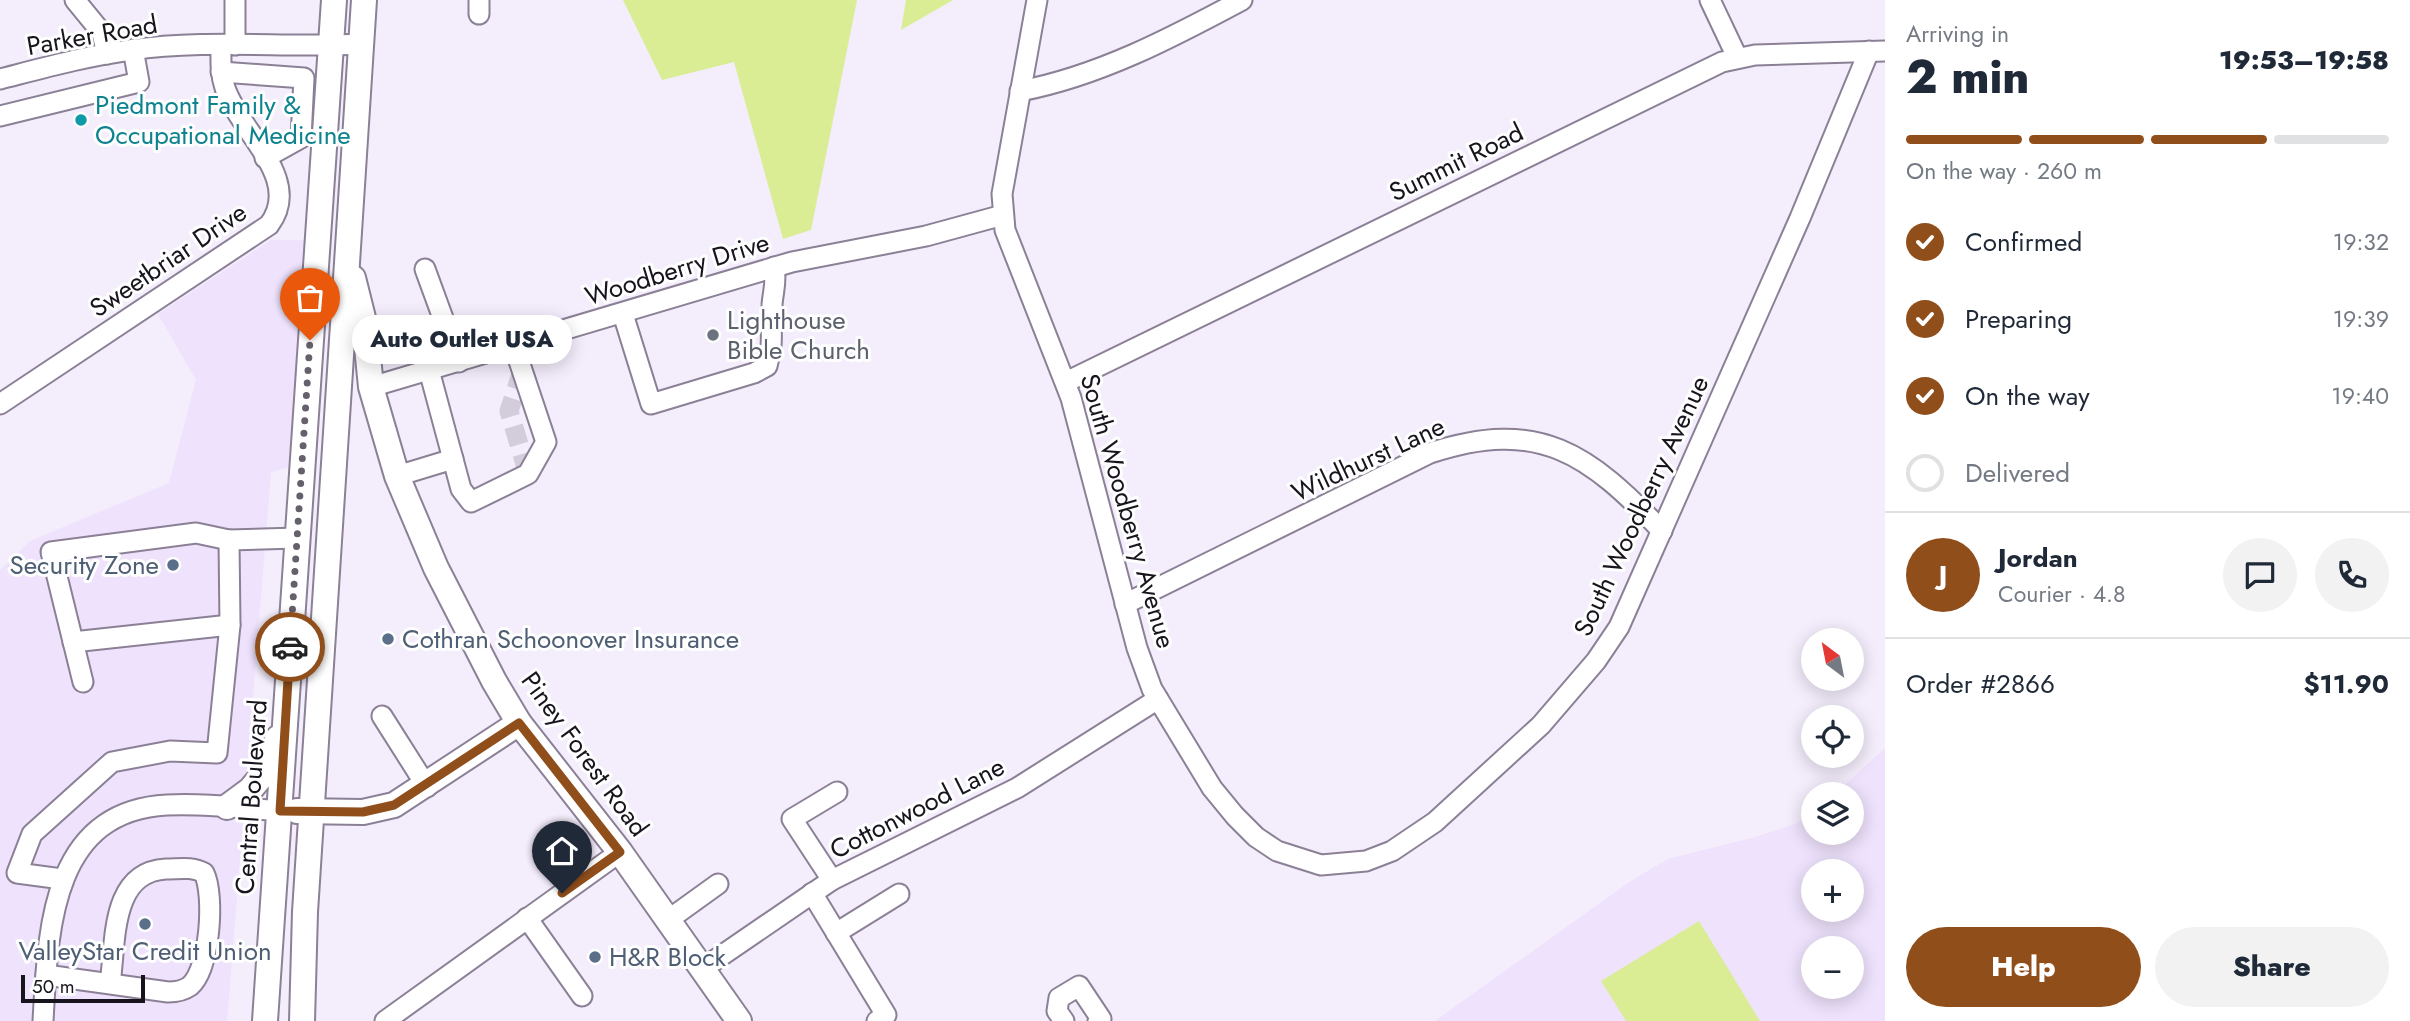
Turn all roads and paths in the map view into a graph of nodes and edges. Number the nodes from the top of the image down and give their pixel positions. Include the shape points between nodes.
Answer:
1 (75, 0) edge
2 (235, 0) edge
3 (364, 0) edge
4 (384, 0) edge
5 (1037, 0) edge
6 (1242, 0) edge
7 (1710, 0) edge
8 (333, 10) edge
9 (362, 44) junction
10 (228, 45) junction
11 (331, 45) junction
12 (133, 49) junction
13 (1877, 51) edge
14 (107, 54) junction
15 (1737, 57) junction
16 (221, 72) junction
17 (0, 79) edge
18 (1020, 91) junction
19 (0, 116) edge
20 (265, 158) junction
21 (1003, 215) junction
22 (347, 254) junction
23 (774, 267) junction
24 (425, 269) dead end
25 (623, 314) junction
26 (514, 346) junction
27 (459, 362) junction
28 (429, 370) junction
29 (1066, 382) junction
30 (371, 387) junction
31 (0, 404) edge
32 (453, 459) junction
33 (397, 476) junction
34 (1661, 531) junction
35 (297, 538) junction
36 (229, 540) junction
37 (1125, 604) junction
38 (230, 625) junction
39 (73, 642) junction
40 (83, 682) dead end
41 (1158, 699) junction
42 (382, 716) dead end
43 (285, 722) junction
44 (519, 723) junction
45 (427, 787) junction
46 (836, 792) dead end
47 (227, 807) junction
48 (280, 811) junction
49 (313, 812) junction
50 (620, 852) junction
51 (62, 879) junction
52 (832, 880) junction
53 (718, 884) dead end
54 (812, 893) junction
55 (900, 894) dead end
56 (527, 918) junction
57 (668, 920) junction
58 (836, 933) junction
59 (702, 969) junction
60 (46, 975) junction
61 (110, 984) junction
62 (582, 996) dead end
63 (44, 1021) edge
64 (265, 1021) edge
65 (302, 1021) edge
66 (385, 1021) edge
67 (739, 1021) edge
68 (877, 1021) edge
69 (1064, 1021) edge
70 (1098, 1021) edge

1 - 14 street via 102,33
2 - 10 street, Sweetbriar Drive
3 - 8 street
3 - 9 main road
4 - 9 main road
5 - 18 street, South Woodberry Avenue
6 - 18 street via 1098,71
7 - 15 street
8 - 11 main road
9 - 11 street, Parker Road
9 - 22 main road
10 - 11 street, Parker Road
10 - 12 street, Parker Road
10 - 16 street, Sweetbriar Drive
11 - 35 main road, Central Boulevard
12 - 14 street, Parker Road
12 - 19 street via 139,82
13 - 15 street, Summit Road
13 - 34 street, South Woodberry Avenue
14 - 17 street, Parker Road
15 - 29 street, Summit Road
16 - 20 street, Sweetbriar Drive via 236,111
16 - 20 street via 304,78 301,138
18 - 21 street, South Woodberry Avenue via 1002,194
20 - 31 street, Sweetbriar Drive via 277,175 281,192 280,205 269,225
21 - 23 street, Woodberry Drive
21 - 29 street, South Woodberry Avenue
22 - 30 main road, Piney Forest Road via 365,327
22 - 49 main road
23 - 25 street, Woodberry Drive
23 - 25 street via 774,342 767,366 754,373 651,404
24 - 27 street
25 - 26 street, Woodberry Drive
26 - 27 street, Woodberry Drive
26 - 32 street via 546,442 528,474 471,502 461,489
27 - 28 street, Woodberry Drive
28 - 30 street, Woodberry Drive
28 - 32 street
29 - 37 street, South Woodberry Avenue
30 - 33 main road, Piney Forest Road
32 - 33 street
33 - 44 main road, Piney Forest Road via 436,568
34 - 37 street, Wildhurst Lane via 1585,460 1541,443 1483,440 1430,453
34 - 41 street, South Woodberry Avenue via 1619,627 1567,698 1434,822 1404,845 1366,861 1321,865 1278,851 1256,837 1212,788
35 - 36 street
35 - 43 main road, Central Boulevard
36 - 38 street
36 - 39 street via 196,533 51,552
37 - 41 street, South Woodberry Avenue
38 - 39 street
38 - 51 street via 216,753 170,751 112,762 32,834 17,873
39 - 40 street
41 - 52 street, Cottonwood Lane via 1017,788
42 - 45 street
43 - 47 main road via 261,777
43 - 48 main road, Central Boulevard
44 - 45 main road
44 - 50 main road, Piney Forest Road
45 - 49 main road via 375,811
46 - 52 street via 792,819
47 - 48 street
47 - 51 street via 166,805 122,815 84,843
48 - 49 main road
48 - 64 main road, Central Boulevard
49 - 65 main road
50 - 56 street
50 - 57 main road, Piney Forest Road
51 - 60 street
52 - 54 street, Cottonwood Lane
53 - 57 street
54 - 58 street
54 - 59 street, Cottonwood Lane
55 - 58 street
56 - 62 street
56 - 66 street
57 - 59 main road, Piney Forest Road
58 - 68 street via 886,1015
59 - 67 main road, Piney Forest Road
60 - 61 street
60 - 63 street
61 - 61 street via 175,992 192,984 208,938 208,882 201,871 148,873 131,884 121,904
69 - 70 street via 1057,1011 1059,998 1079,986 1101,1019

